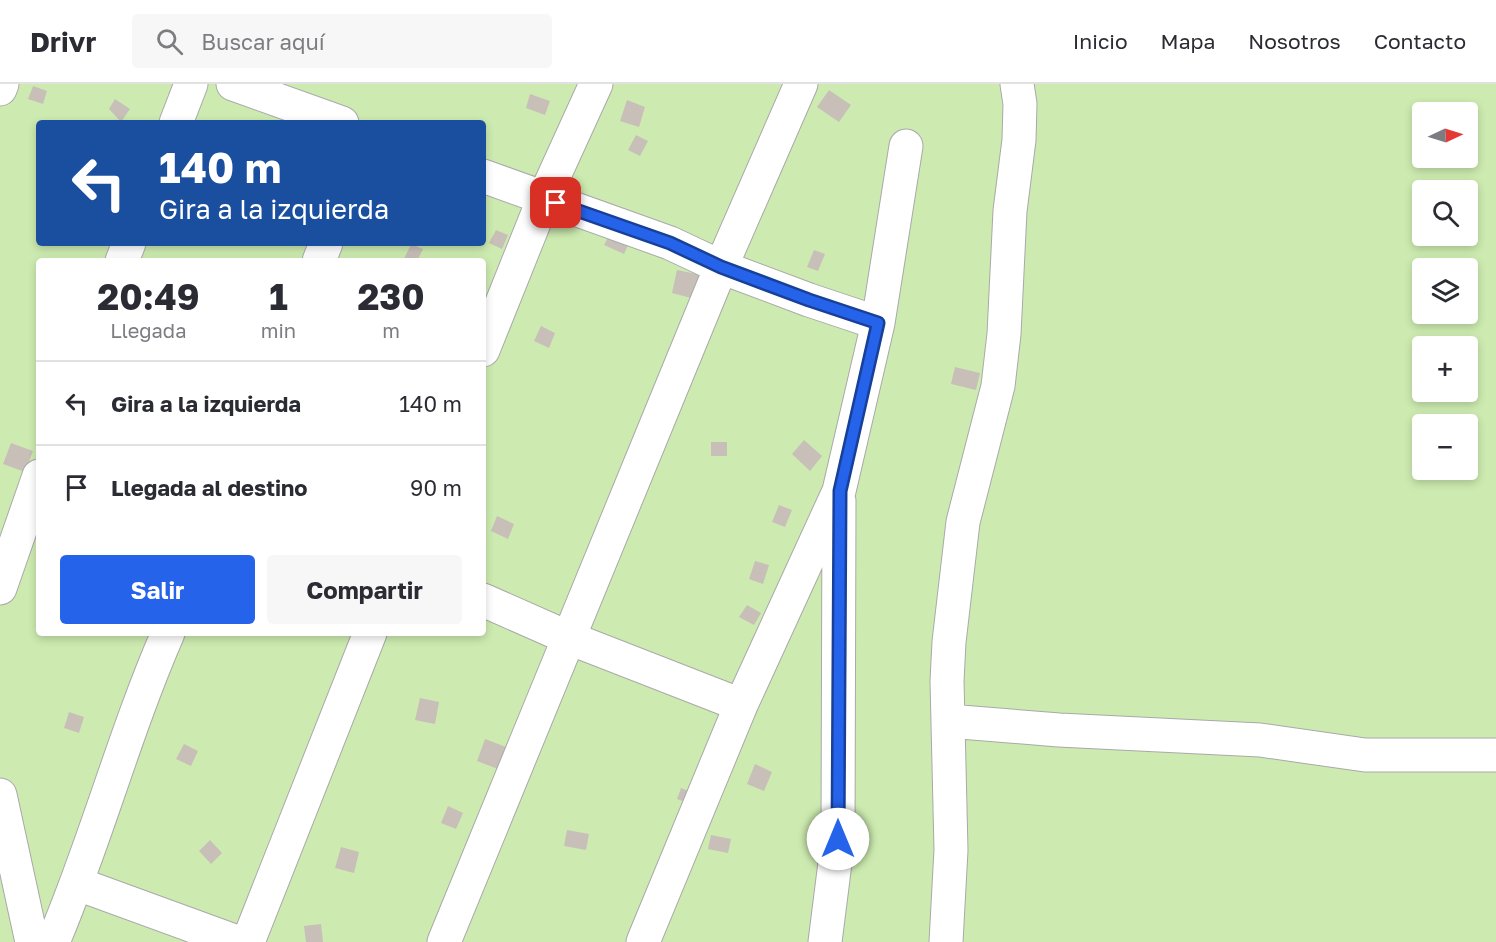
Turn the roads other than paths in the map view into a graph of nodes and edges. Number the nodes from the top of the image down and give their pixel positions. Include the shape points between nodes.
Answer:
1 (2, 84) edge
2 (191, 84) edge
3 (233, 84) edge
4 (596, 84) edge
5 (801, 84) edge
6 (1017, 84) edge
7 (0, 89) edge
8 (177, 120) edge
9 (334, 120) edge
10 (906, 146) dead end
11 (486, 177) edge
12 (544, 198) junction
13 (721, 267) junction
14 (878, 323) junction
15 (486, 343) edge
16 (36, 486) edge
17 (840, 491) junction
18 (0, 588) edge
19 (486, 601) edge
20 (167, 636) edge
21 (369, 636) edge
22 (569, 638) junction
23 (741, 705) junction
24 (948, 721) junction
25 (1496, 755) edge
26 (0, 795) edge
27 (78, 884) junction
28 (32, 942) edge
29 (53, 942) edge
30 (237, 942) edge
31 (248, 942) edge
32 (444, 942) edge
33 (643, 942) edge
34 (825, 942) edge
35 (946, 942) edge

1 - 7 street
2 - 8 street
3 - 9 street
4 - 12 street
5 - 13 street
6 - 24 street via 1019,140 1010,211 1004,334 998,386 963,522 949,642
10 - 14 street
11 - 12 street
12 - 13 street via 670,243
12 - 15 street
13 - 14 street
13 - 22 street
14 - 17 street
16 - 18 street
17 - 23 street
17 - 34 street via 838,839
19 - 22 street
20 - 27 street via 149,675
21 - 31 street
22 - 23 street
22 - 32 street
23 - 33 street
24 - 25 street via 1260,740 1365,755
24 - 35 street via 951,850
26 - 28 street
27 - 29 street
27 - 30 street

